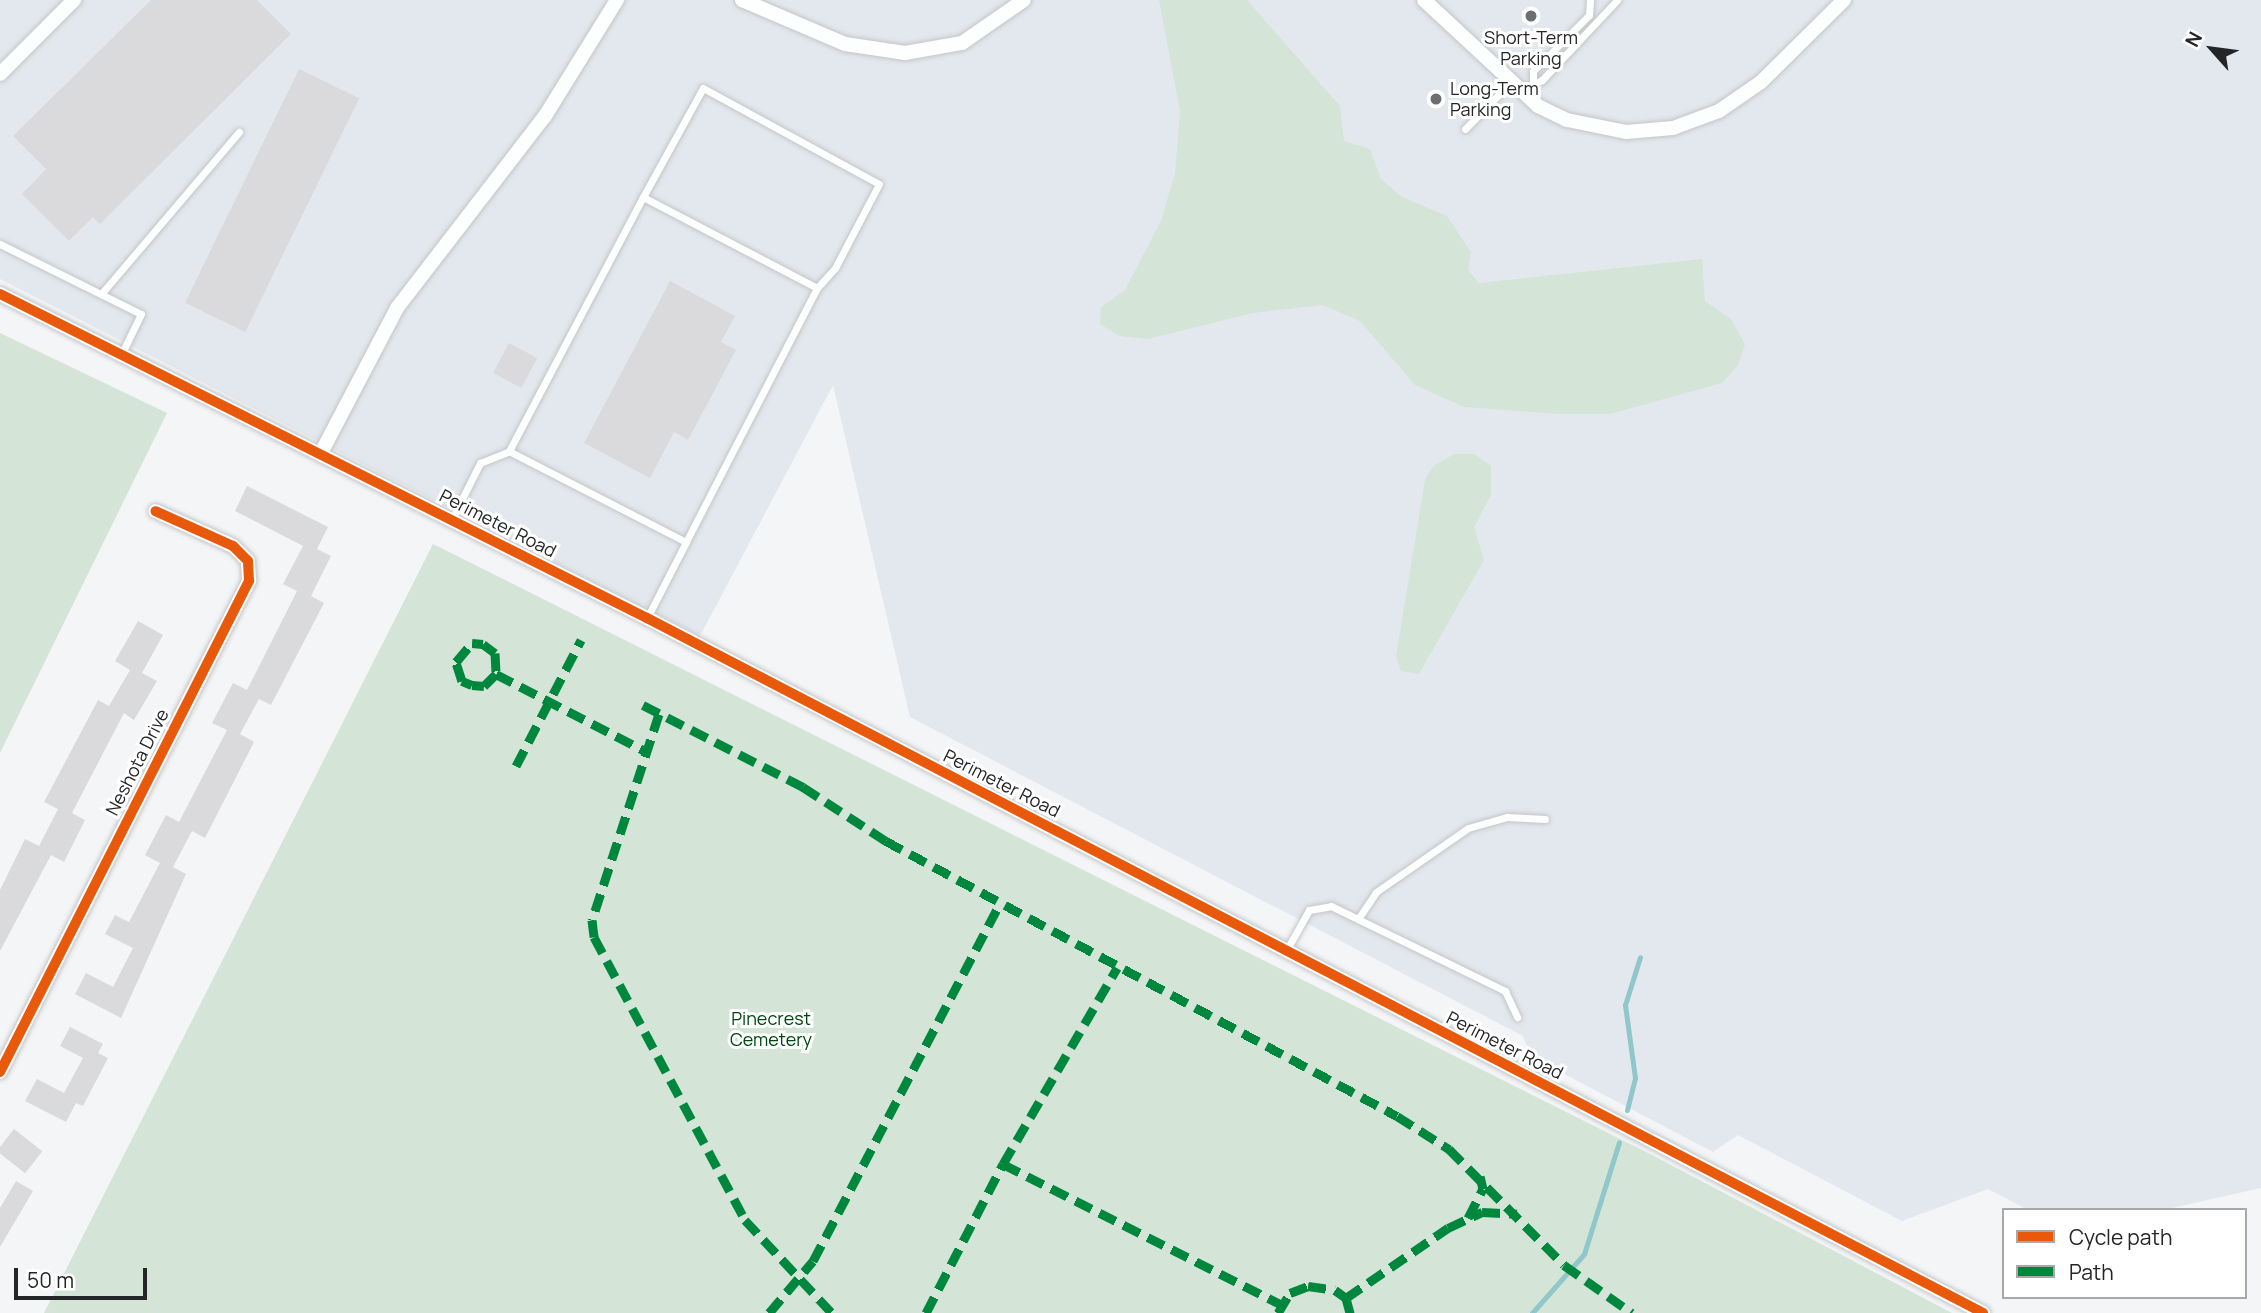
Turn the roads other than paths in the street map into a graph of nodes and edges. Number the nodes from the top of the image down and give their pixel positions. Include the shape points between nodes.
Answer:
1 (74, 0) edge
2 (617, 0) edge
3 (742, 0) edge
4 (1024, 0) edge
5 (1424, 0) edge
6 (1590, 0) edge
7 (1617, 0) edge
8 (1844, 0) edge
9 (0, 74) edge
10 (1533, 80) junction
11 (1514, 89) junction
12 (1465, 129) dead end
13 (239, 132) dead end
14 (642, 197) junction
15 (0, 244) edge
16 (817, 288) junction
17 (0, 294) edge
18 (101, 294) junction
19 (121, 355) junction
20 (509, 452) junction
21 (321, 453) junction
22 (155, 511) dead end
23 (452, 519) junction
24 (686, 542) junction
25 (647, 618) junction
26 (1545, 819) dead end
27 (1357, 919) junction
28 (1286, 951) junction
29 (1517, 1017) dead end
30 (0, 1072) edge
31 (1983, 1313) edge

1 - 9 street
2 - 21 street via 545,116 397,308
3 - 4 street via 845,44 905,53 962,43
5 - 11 street
6 - 10 lane via 1589,15 1533,71
7 - 10 lane via 1542,80
8 - 11 street via 1761,82 1696,122 1648,131 1603,129 1567,120
10 - 11 lane
11 - 12 lane
13 - 18 lane
14 - 16 lane
14 - 16 lane via 703,88 879,184 835,268
14 - 20 lane
15 - 18 lane
16 - 24 lane
17 - 19 street, Perimeter Road
18 - 19 lane via 141,314
19 - 21 street, Perimeter Road
20 - 23 lane via 480,463
20 - 24 lane
21 - 23 street, Perimeter Road
22 - 30 street, Neshota Drive via 233,546 248,561 249,581
23 - 25 street, Perimeter Road
24 - 25 lane
25 - 28 street, Perimeter Road
26 - 27 lane via 1507,817 1468,828 1376,892
27 - 28 lane via 1320,905 1309,910
27 - 29 lane via 1505,991
28 - 31 street, Perimeter Road

